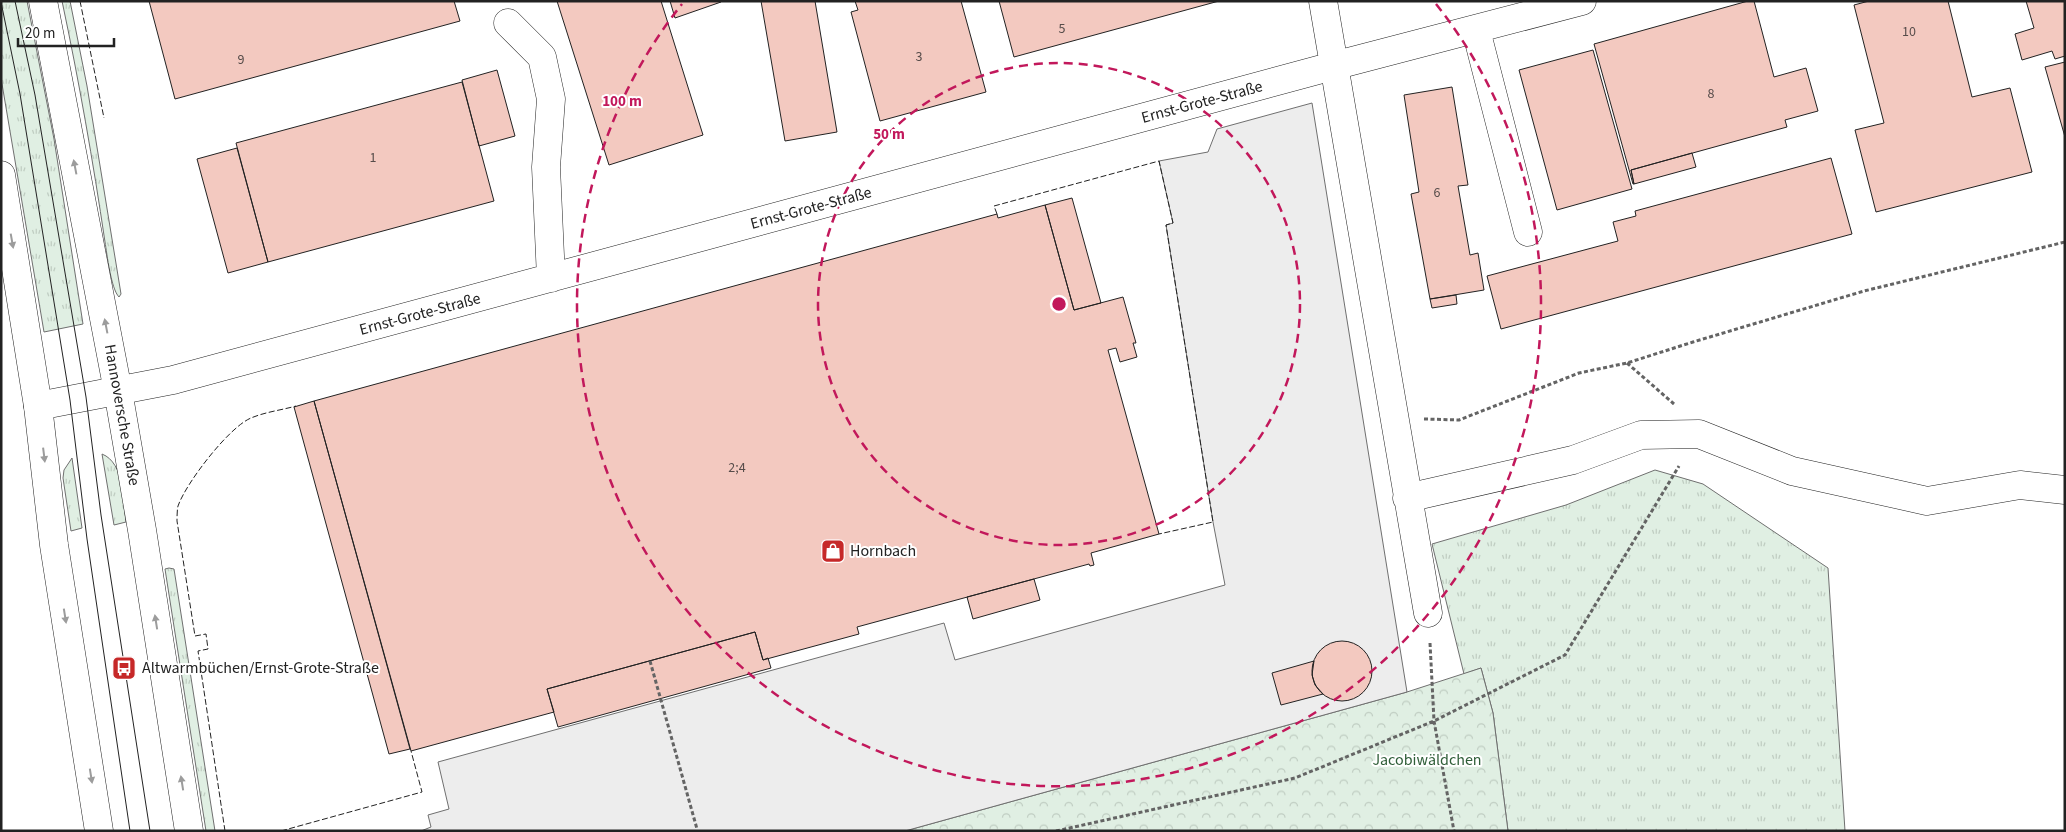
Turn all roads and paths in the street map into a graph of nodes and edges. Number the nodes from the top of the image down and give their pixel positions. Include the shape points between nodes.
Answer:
1 (43, 1) edge
2 (1323, 1) edge
3 (1582, 1) edge
4 (508, 23) dead end
5 (1476, 30) junction
6 (1333, 66) junction
7 (1, 175) edge
8 (1528, 232) dead end
9 (2065, 242) edge
10 (551, 278) junction
11 (1627, 363) junction
12 (118, 392) junction
13 (38, 406) junction
14 (1393, 418) junction
15 (1699, 434) junction
16 (2065, 490) edge
17 (1407, 498) junction
18 (1428, 614) joint
19 (650, 660) dead end
20 (1434, 721) junction
21 (697, 829) dead end
22 (99, 831) edge
23 (189, 831) edge
24 (1056, 831) edge
25 (1454, 831) edge

12 -> 1 street, Hannoversche Straße
2 - 6 street
3 - 5 street, Ernst-Grote-Straße
4 - 10 street via 542,57 551,99 546,167
5 - 6 street, Ernst-Grote-Straße
5 - 8 street
6 - 10 street, Ernst-Grote-Straße
6 - 14 street
7 -> 13 street
9 - 11 path via 1864,291
10 - 12 street, Ernst-Grote-Straße
11 - 14 path via 1579,373 1459,420
11 - 15 path via 1682,411
12 - 13 street, Ernst-Grote-Straße
23 -> 12 street, Hannoversche Straße
13 -> 22 street via 54,545
14 - 17 street
15 - 16 street via 1792,471 1927,501 2020,485
15 - 17 street via 1641,435 1572,460
15 - 20 path via 1565,655
17 - 18 street
18 - 20 path
19 - 21 path
20 - 24 path via 1295,778
20 - 25 path

